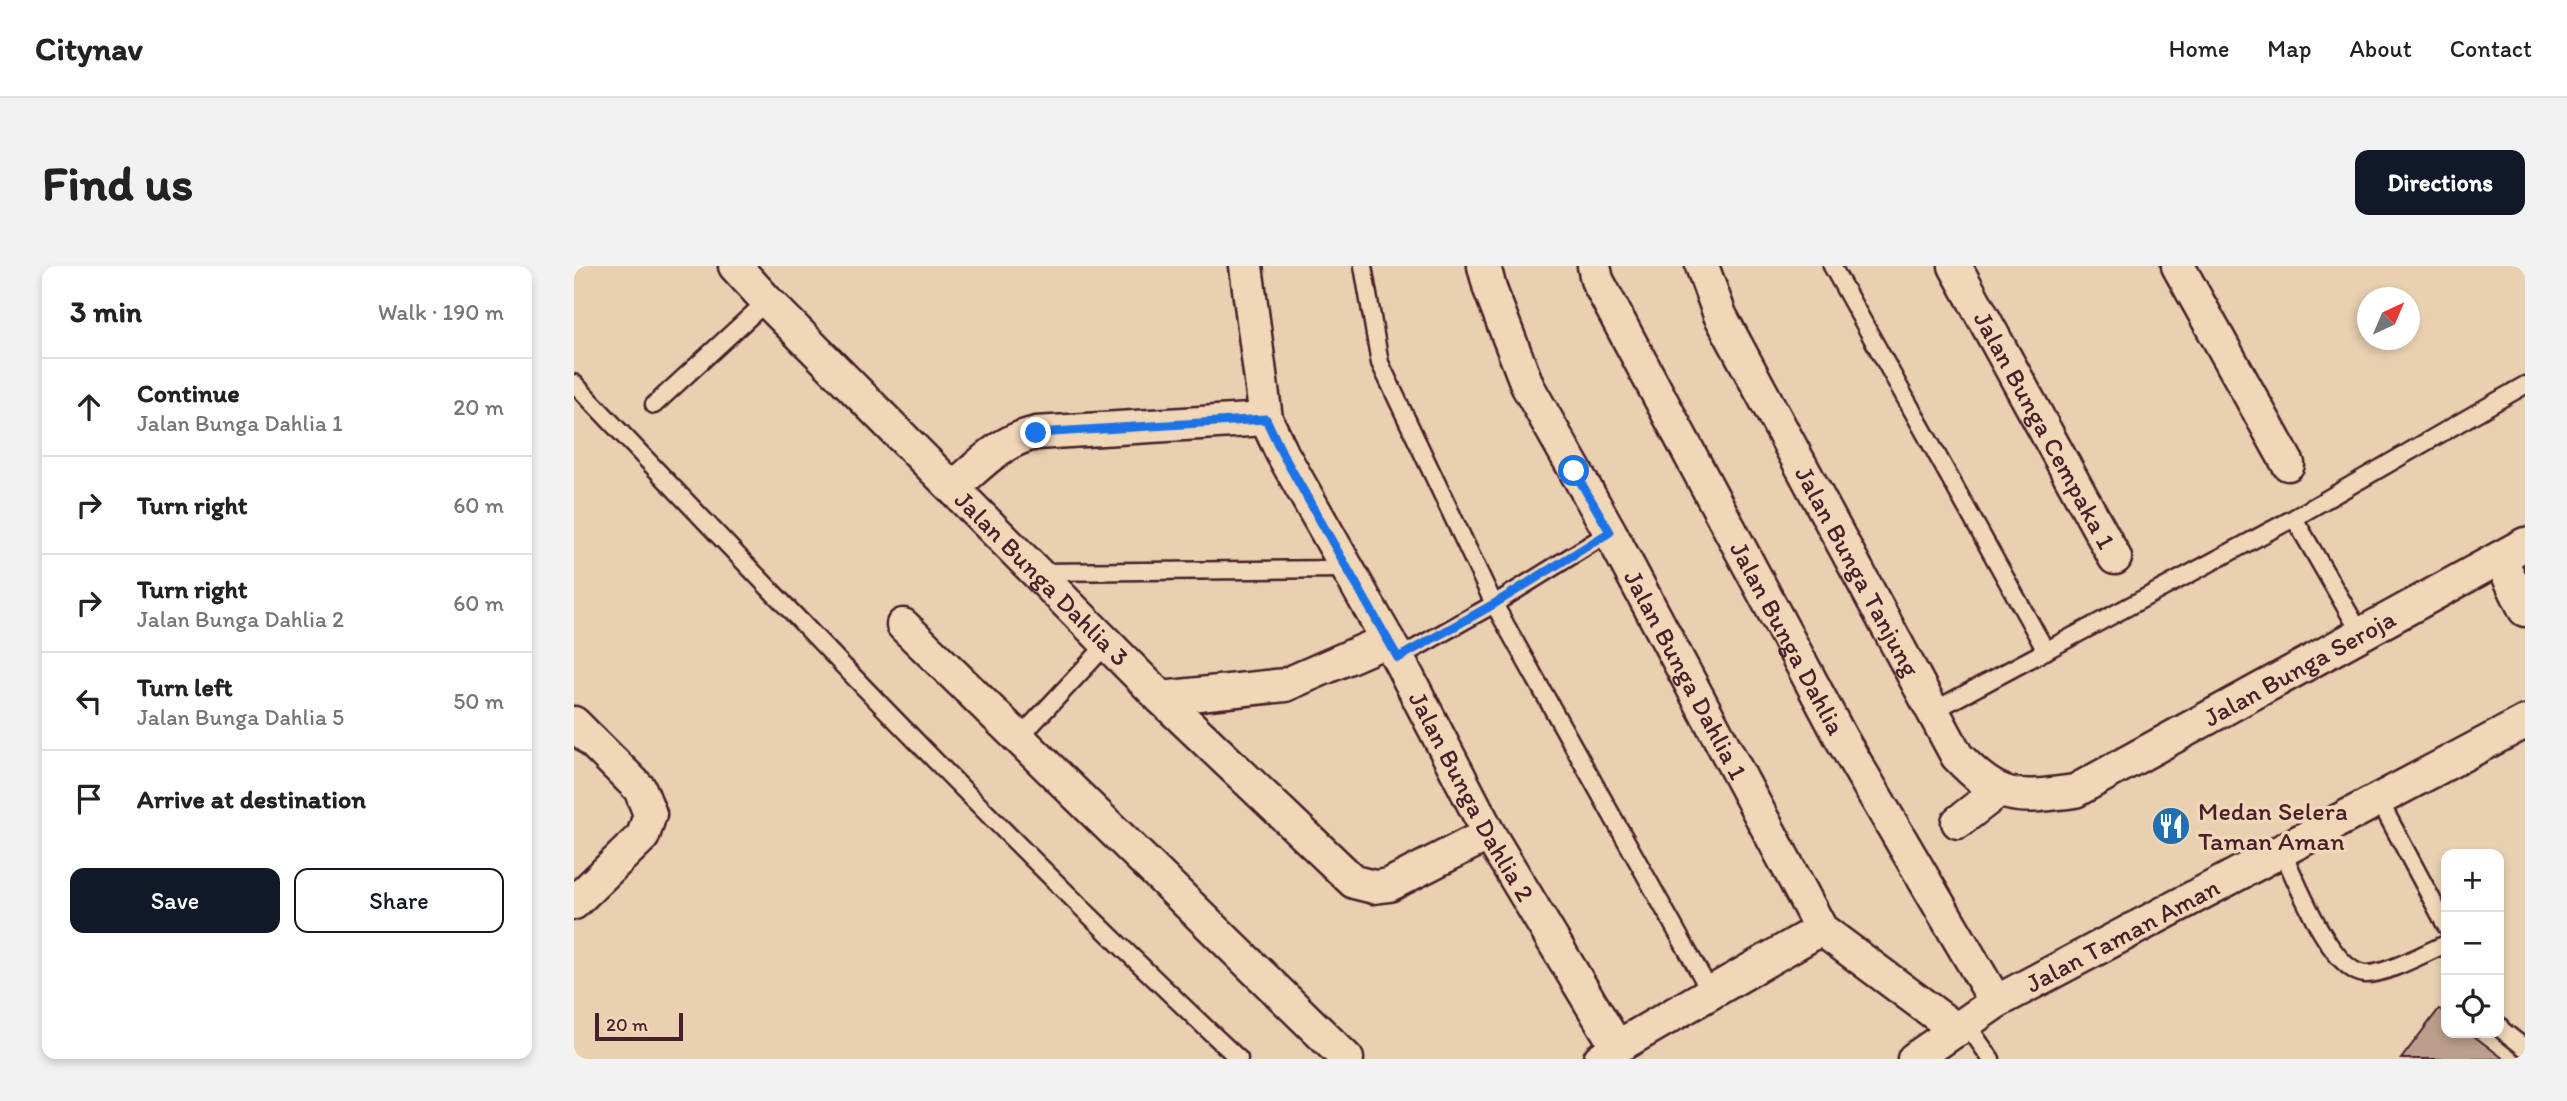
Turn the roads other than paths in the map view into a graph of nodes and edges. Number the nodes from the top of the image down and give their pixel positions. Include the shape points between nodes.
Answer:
1 (736, 266) edge
2 (1246, 266) edge
3 (1363, 266) edge
4 (1484, 266) edge
5 (1594, 266) edge
6 (1702, 266) edge
7 (1832, 266) edge
8 (1955, 266) edge
9 (2178, 266) edge
10 (767, 301) junction
11 (574, 383) edge
12 (2525, 385) edge
13 (654, 405) dead end
14 (1266, 419) junction
15 (2288, 464) dead end
16 (953, 488) junction
17 (2294, 518) junction
18 (1610, 532) junction
19 (2513, 551) edge
20 (2115, 558) dead end
21 (1347, 569) junction
22 (1036, 572) junction
23 (1494, 604) junction
24 (2525, 610) edge
25 (903, 625) dead end
26 (2361, 634) junction
27 (1107, 645) junction
28 (1393, 649) junction
29 (2046, 651) junction
30 (1161, 698) junction
31 (1933, 711) junction
32 (2525, 722) edge
33 (574, 723) edge
34 (1020, 737) junction
35 (1998, 791) junction
36 (2379, 800) junction
37 (1958, 822) dead end
38 (1489, 834) junction
39 (2282, 850) junction
40 (575, 900) edge
41 (2441, 917) edge
42 (1821, 929) junction
43 (2441, 946) edge
44 (1711, 993) junction
45 (1996, 1002) junction
46 (1961, 1026) junction
47 (2504, 1032) edge
48 (2525, 1048) edge
49 (1609, 1053) edge
50 (1239, 1059) edge
51 (1347, 1059) edge
52 (1914, 1059) edge
53 (1991, 1059) edge

1 - 10 street, Jalan Bunga Dahlia 3
2 - 14 street, Jalan Bunga Dahlia 2
3 - 23 lane via 1380,363
4 - 18 street, Jalan Bunga Dahlia 1 via 1528,387
5 - 45 street, Jalan Bunga Dahlia via 1603,292 1841,738
6 - 31 street, Jalan Bunga Tanjung via 1720,315
7 - 29 lane
8 - 20 street, Jalan Bunga Cempaka 1
9 - 15 street
10 - 13 lane
10 - 16 street, Jalan Bunga Dahlia 3
11 - 50 lane via 980,806
12 - 17 lane
14 - 16 street via 1016,437
14 - 21 street, Jalan Bunga Dahlia 2
16 - 22 street, Jalan Bunga Dahlia 3
17 - 26 lane
17 - 29 lane
18 - 23 lane
18 - 42 street, Jalan Bunga Dahlia 1
19 - 24 street
19 - 26 street, Jalan Bunga Seroja
21 - 22 lane
21 - 28 street, Jalan Bunga Dahlia 2
22 - 27 street, Jalan Bunga Dahlia 3
23 - 28 lane
23 - 44 lane
25 - 34 street
26 - 35 street, Jalan Bunga Seroja via 2075,791 2020,795
27 - 30 street, Jalan Bunga Dahlia 3
27 - 34 lane
28 - 30 street via 1285,685
28 - 38 street, Jalan Bunga Dahlia 2
29 - 31 lane
30 - 38 street, Jalan Bunga Dahlia 3 via 1354,882 1389,886
31 - 35 street, Jalan Bunga Tanjung via 1957,756
32 - 36 street, Jalan Taman Aman
33 - 40 street via 640,789 650,814 643,836
34 - 51 street
35 - 37 street
36 - 39 street, Jalan Taman Aman
36 - 41 lane
38 - 49 street, Jalan Bunga Dahlia 2
39 - 43 lane via 2313,917 2351,970 2378,973
39 - 45 street, Jalan Taman Aman
42 - 44 street
42 - 46 street, Jalan Bunga Dahlia 1
44 - 49 street
45 - 46 street, Jalan Taman Aman
46 - 52 street, Jalan Taman Aman
46 - 53 lane
47 - 48 lane

